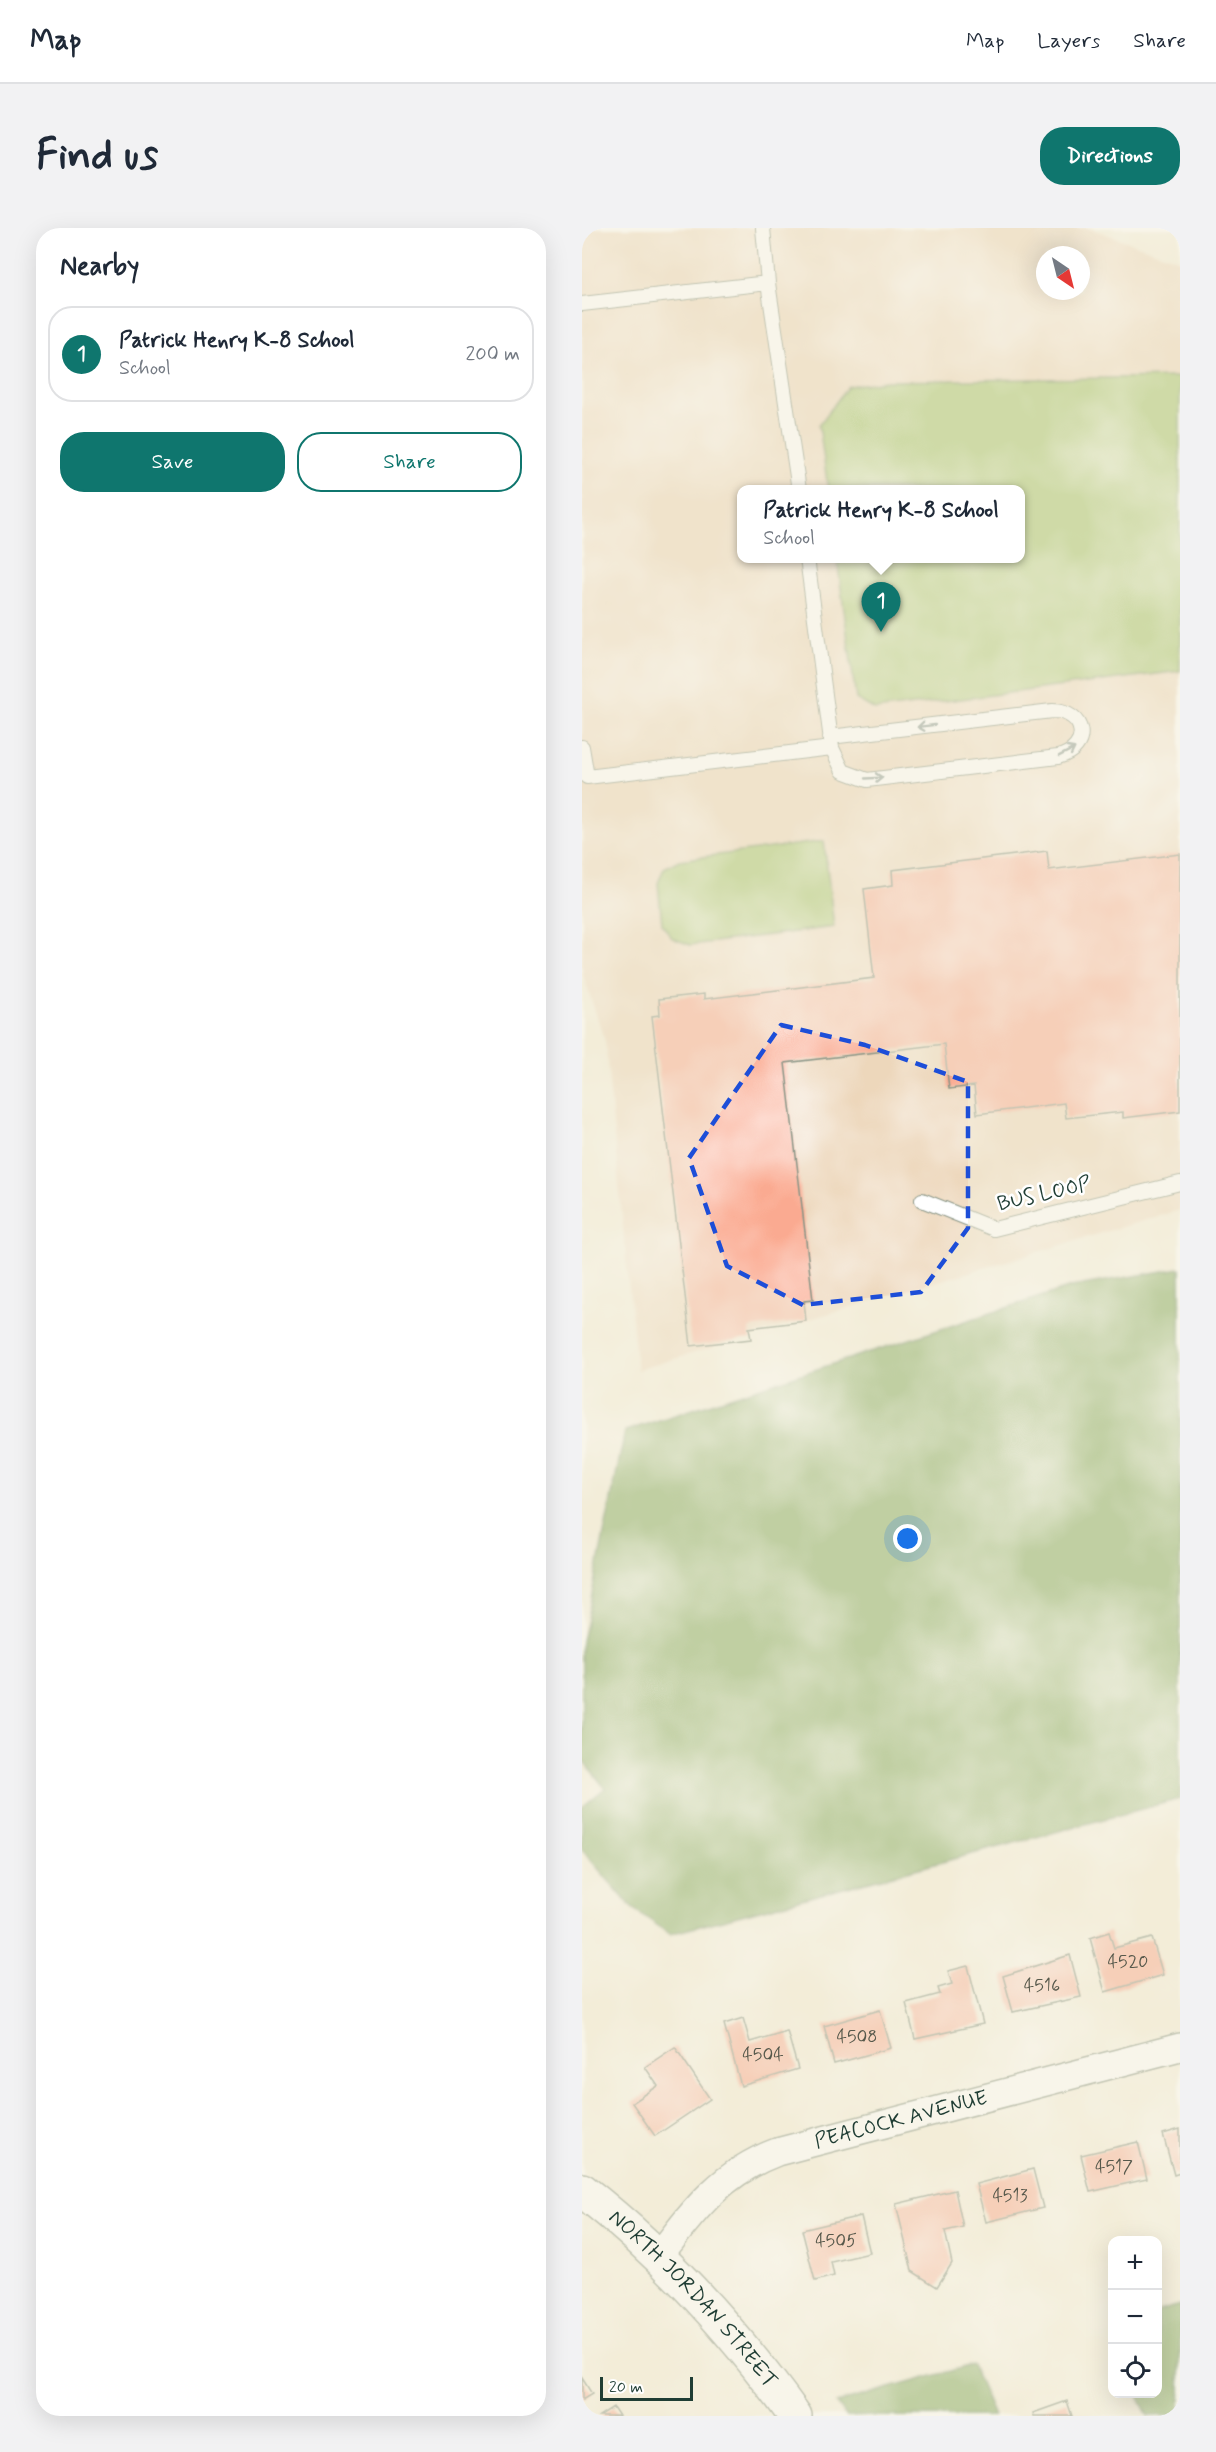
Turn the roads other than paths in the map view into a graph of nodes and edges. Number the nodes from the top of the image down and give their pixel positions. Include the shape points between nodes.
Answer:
1 (763, 228) edge
2 (768, 283) junction
3 (582, 304) edge
4 (798, 485) edge
5 (808, 563) edge
6 (831, 743) junction
7 (582, 747) edge
8 (1180, 1182) edge
9 (922, 1200) dead end
10 (1180, 2047) edge
11 (582, 2190) edge
12 (659, 2256) junction
13 (795, 2416) edge

1 - 2 lane
2 - 3 lane
2 - 4 lane
5 - 6 lane
6 -> 6 lane via 843,771 867,780 1067,755 1080,742 1081,731 1072,716 1052,711
6 - 7 lane via 586,777
8 - 9 lane, BUS LOOP via 994,1229
10 - 12 street, PEACOCK AVENUE via 777,2152 738,2170 702,2201
11 - 12 street, NORTH JORDAN STREET
12 - 13 street, NORTH JORDAN STREET via 754,2360

